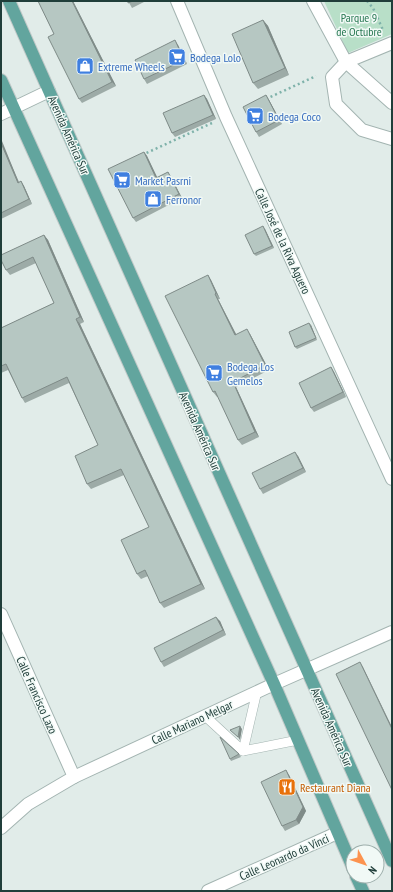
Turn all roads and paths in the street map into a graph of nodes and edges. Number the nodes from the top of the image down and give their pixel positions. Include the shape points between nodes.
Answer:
1 (9, 1) edge
2 (177, 1) edge
3 (313, 1) edge
4 (367, 1) edge
5 (383, 32) dead end
6 (392, 43) edge
7 (346, 62) junction
8 (318, 75) dead end
9 (1, 80) edge
10 (49, 91) junction
11 (261, 101) edge
12 (392, 103) edge
13 (14, 108) junction
14 (1, 114) edge
15 (226, 117) junction
16 (392, 139) edge
17 (139, 156) edge
18 (389, 464) edge
19 (392, 479) edge
20 (1, 614) edge
21 (392, 632) edge
22 (306, 670) junction
23 (274, 684) junction
24 (258, 692) junction
25 (205, 716) junction
26 (298, 740) junction
27 (243, 751) junction
28 (74, 777) junction
29 (1, 828) edge
30 (337, 833) junction
31 (345, 850) edge
32 (392, 861) edge
33 (208, 891) edge

1 - 10 main road, Avenida América Sur
2 - 15 street, Calle José de la Riva Aguero
3 - 7 street
4 - 5 path via 373,8
6 - 7 street
7 - 12 street
7 - 16 street via 332,77 336,104 362,130
8 - 11 path
9 - 13 main road
10 - 13 street
10 - 22 main road, Avenida América Sur
13 - 14 street
13 - 23 main road
15 - 17 path
15 - 18 street, Calle José de la Riva Aguero
18 - 19 street, Calle José de la Riva Aguero
20 - 28 street, Calle Francisco Lazo
21 - 22 street, Calle Mariano Melgar
22 - 23 street, Calle Mariano Melgar
22 - 32 main road, Avenida América Sur
23 - 24 street, Calle Mariano Melgar
23 - 26 main road
24 - 25 street, Calle Mariano Melgar
24 - 27 lane
25 - 27 lane
25 - 28 street, Calle Mariano Melgar
26 - 27 lane
26 - 30 main road
28 - 29 street, Calle Mariano Melgar via 28,804
30 - 31 main road
30 - 33 street, Calle Leonardo da Vinci

